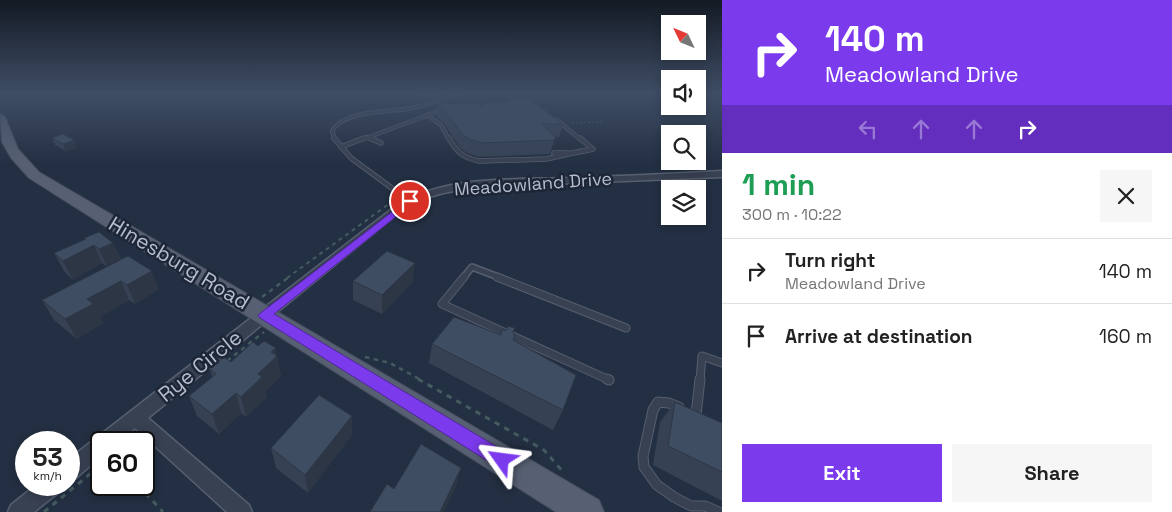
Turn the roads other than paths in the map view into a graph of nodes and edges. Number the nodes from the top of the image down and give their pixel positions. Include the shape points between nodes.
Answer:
1 (0, 117) edge
2 (349, 117) edge
3 (420, 117) edge
4 (433, 117) edge
5 (554, 117) edge
6 (367, 138) junction
7 (381, 143) dead end
8 (341, 147) junction
9 (582, 151) junction
10 (554, 153) dead end
11 (722, 174) edge
12 (406, 198) junction
13 (264, 314) junction
14 (485, 323) junction
15 (626, 328) dead end
16 (488, 334) edge
17 (540, 348) junction
18 (523, 353) edge
19 (722, 364) edge
20 (609, 380) dead end
21 (136, 418) junction
22 (119, 431) edge
23 (90, 454) edge
24 (80, 462) edge
25 (38, 496) edge
26 (18, 512) edge
27 (242, 512) edge
28 (587, 512) edge
29 (719, 512) edge

1 - 13 main road, Hinesburg Road via 10,149 19,162 34,174
2 - 8 lane via 336,123 332,129 332,136
3 - 6 lane
4 - 9 lane via 460,155 467,159 556,157
5 - 9 lane via 594,148
6 - 7 lane
6 - 8 lane
8 - 12 lane via 369,174
9 - 10 lane
11 - 12 street, Meadowland Drive via 477,184
12 - 13 street, Meadowland Drive
13 - 21 street, Rye Circle
13 - 28 main road, Hinesburg Road
14 - 15 lane via 442,304 472,267
14 - 16 lane
14 - 17 lane
17 - 18 lane
17 - 20 lane
19 - 29 lane via 702,356 696,415 669,403 658,402 653,410 642,456 644,467 657,485 691,506 704,506
21 - 22 street, Rye Circle
21 - 27 street
23 - 24 street
25 - 26 street

